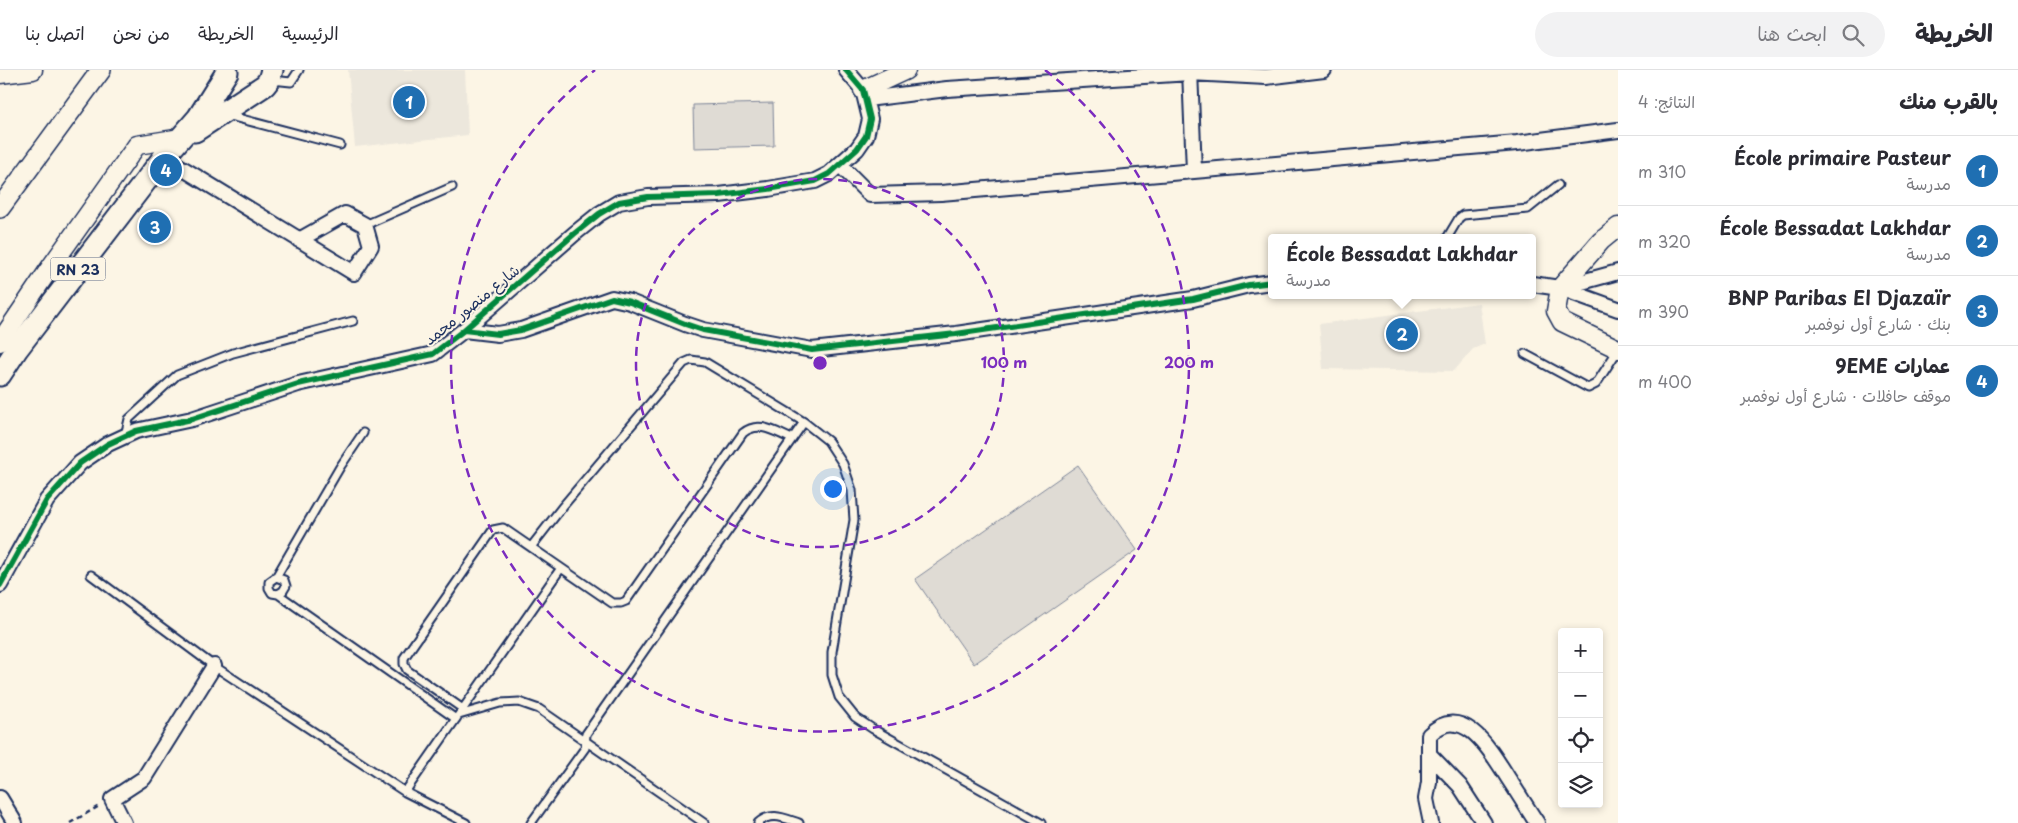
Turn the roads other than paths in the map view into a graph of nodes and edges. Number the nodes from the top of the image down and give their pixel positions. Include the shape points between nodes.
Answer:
1 (33, 70) edge
2 (101, 70) edge
3 (299, 70) edge
4 (846, 70) edge
5 (906, 70) edge
6 (1324, 70) edge
7 (227, 71) edge
8 (1190, 72) edge
9 (0, 74) edge
10 (267, 80) edge
11 (865, 94) junction
12 (221, 114) junction
13 (1618, 130) edge
14 (181, 138) junction
15 (340, 145) dead end
16 (164, 157) junction
17 (840, 165) junction
18 (1194, 171) junction
19 (1558, 185) dead end
20 (452, 187) dead end
21 (0, 208) edge
22 (364, 225) junction
23 (1618, 227) edge
24 (1449, 234) edge
25 (299, 240) junction
26 (1618, 272) edge
27 (1268, 283) edge
28 (1536, 285) edge
29 (1560, 288) junction
30 (1618, 309) edge
31 (353, 321) dead end
32 (464, 330) junction
33 (0, 342) edge
34 (1618, 349) edge
35 (1525, 354) dead end
36 (0, 375) edge
37 (804, 422) junction
38 (363, 433) dead end
39 (125, 436) junction
40 (792, 439) junction
41 (531, 547) junction
42 (561, 568) junction
43 (91, 576) dead end
44 (276, 577) junction
45 (0, 585) edge
46 (278, 594) junction
47 (214, 666) junction
48 (459, 714) junction
49 (586, 742) junction
50 (1430, 755) junction
51 (405, 792) junction
52 (0, 798) edge
53 (1027, 820) edge
54 (15, 823) edge
55 (124, 823) edge
56 (466, 823) edge
57 (531, 823) edge
58 (704, 823) edge
59 (758, 823) edge
60 (799, 823) edge
61 (1041, 823) edge
62 (1431, 823) edge
63 (1484, 823) edge
64 (1537, 823) edge

1 - 9 street
2 - 21 main road
3 - 10 lane via 291,82
4 - 11 street
5 - 11 street
6 - 8 street via 1266,77
7 - 10 main road via 230,79 246,91
7 - 14 main road, RN 23 via 198,118
8 - 11 street
8 - 18 street
10 - 12 main road, RN 23
11 - 17 street, شارع منصور محمد via 870,119 866,136
12 - 14 main road, RN 23
12 - 15 lane
13 - 18 street via 1517,143
14 - 16 main road, RN 23
14 - 33 street via 137,145
16 - 25 street
16 - 36 main road, RN 23 via 17,348
17 - 18 street via 870,195 941,193
17 - 32 street, شارع منصور محمد via 815,181 719,195 648,197 620,202 574,234
19 - 24 lane via 1528,209 1463,215
20 - 22 lane
22 - 25 street via 345,214
22 - 25 street via 371,246 354,273
23 - 29 street via 1601,241
26 - 29 street
27 - 32 street via 1193,299 986,330 812,350 703,330 612,298 521,330 498,334
28 - 29 street
29 - 30 street
29 - 34 street via 1556,311 1562,322
31 - 39 lane via 233,353 177,375 129,419
32 - 39 street, شارع منصور محمد via 433,354 298,384 192,419
34 - 35 lane via 1596,384 1588,388
37 - 40 lane
37 - 41 lane via 705,362 691,360 684,363
37 - 53 lane via 828,441 843,464 852,490 854,520 832,652 832,675 839,697 855,717 873,729
38 - 44 lane
39 - 45 street, شارع منصور محمد via 80,463 47,500
40 - 42 lane via 761,426 743,433 626,601 612,603
40 - 49 lane via 586,734
41 - 42 lane
41 - 48 lane via 503,528 493,530 404,658 407,670
42 - 48 lane
43 - 47 lane
44 - 46 lane via 282,578 286,586
44 - 46 lane via 270,579 269,588
46 - 48 lane
47 - 51 lane
47 - 55 street via 144,778 112,799
48 - 49 lane via 500,703 519,702 539,709
48 - 51 lane
49 - 57 lane via 585,748
49 - 58 lane
50 - 62 street via 1426,800
50 - 63 street via 1460,786
50 - 64 street via 1429,735 1438,726 1452,723 1468,728 1484,741
51 - 56 lane
52 - 54 street
53 - 61 lane
59 - 60 lane via 774,816

